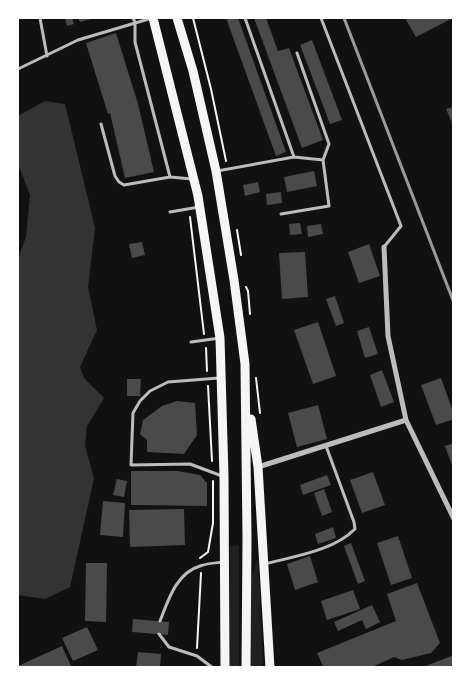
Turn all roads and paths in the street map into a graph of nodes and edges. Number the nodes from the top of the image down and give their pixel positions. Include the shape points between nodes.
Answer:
1 (40, 18) edge
2 (133, 18) edge
3 (153, 18) edge
4 (177, 18) edge
5 (245, 18) edge
6 (321, 18) edge
7 (135, 22) junction
8 (297, 53) dead end
9 (47, 56) junction
10 (18, 69) edge
11 (101, 124) dead end
12 (294, 156) junction
13 (323, 160) junction
14 (216, 171) junction
15 (170, 177) junction
16 (194, 180) junction
17 (200, 207) junction
18 (189, 208) junction
19 (170, 212) dead end
20 (281, 214) dead end
21 (384, 248) joint
22 (220, 338) junction
23 (205, 340) junction
24 (191, 342) dead end
25 (222, 378) junction
26 (208, 379) junction
27 (246, 386) junction
28 (406, 420) junction
29 (326, 445) junction
30 (258, 467) junction
31 (213, 472) junction
32 (224, 476) junction
33 (454, 519) edge
34 (224, 562) junction
35 (264, 564) junction
36 (200, 566) junction
37 (160, 621) dead end
38 (159, 634) dead end
39 (197, 656) junction
40 (213, 668) edge
41 (225, 668) edge
42 (246, 668) edge
43 (270, 668) edge

1 - 9 lane
2 - 7 lane
3 - 7 lane
3 - 16 main road
4 - 14 main road
5 - 12 lane
6 - 21 lane via 401,226
7 - 9 lane via 78,40
7 - 15 lane via 135,42
8 - 13 lane via 329,144
9 - 10 lane
11 - 15 lane via 119,182 124,185
12 - 13 lane
12 - 14 lane
13 - 20 lane via 329,206
14 - 27 main road via 234,280
15 - 16 lane
16 - 17 main road
17 - 18 lane
17 - 22 main road
18 - 19 lane
18 - 23 path
21 - 28 street via 388,336
22 - 23 lane
22 - 25 main road
23 - 24 lane
23 - 26 path
25 - 26 lane
25 - 32 main road
26 - 31 path
26 - 31 lane via 168,382 150,391 140,402 133,413 131,465 190,464
27 - 30 main road
27 - 42 main road
28 - 29 street
28 - 33 street
29 - 30 street
29 - 35 lane via 355,529 321,549
30 - 35 main road
31 - 32 lane
31 - 36 path via 213,522 208,552 200,558
32 - 34 main road
34 - 36 lane
34 - 41 main road
35 - 43 main road
36 - 37 lane via 182,577
36 - 39 path
38 - 39 lane via 168,647
39 - 40 lane

